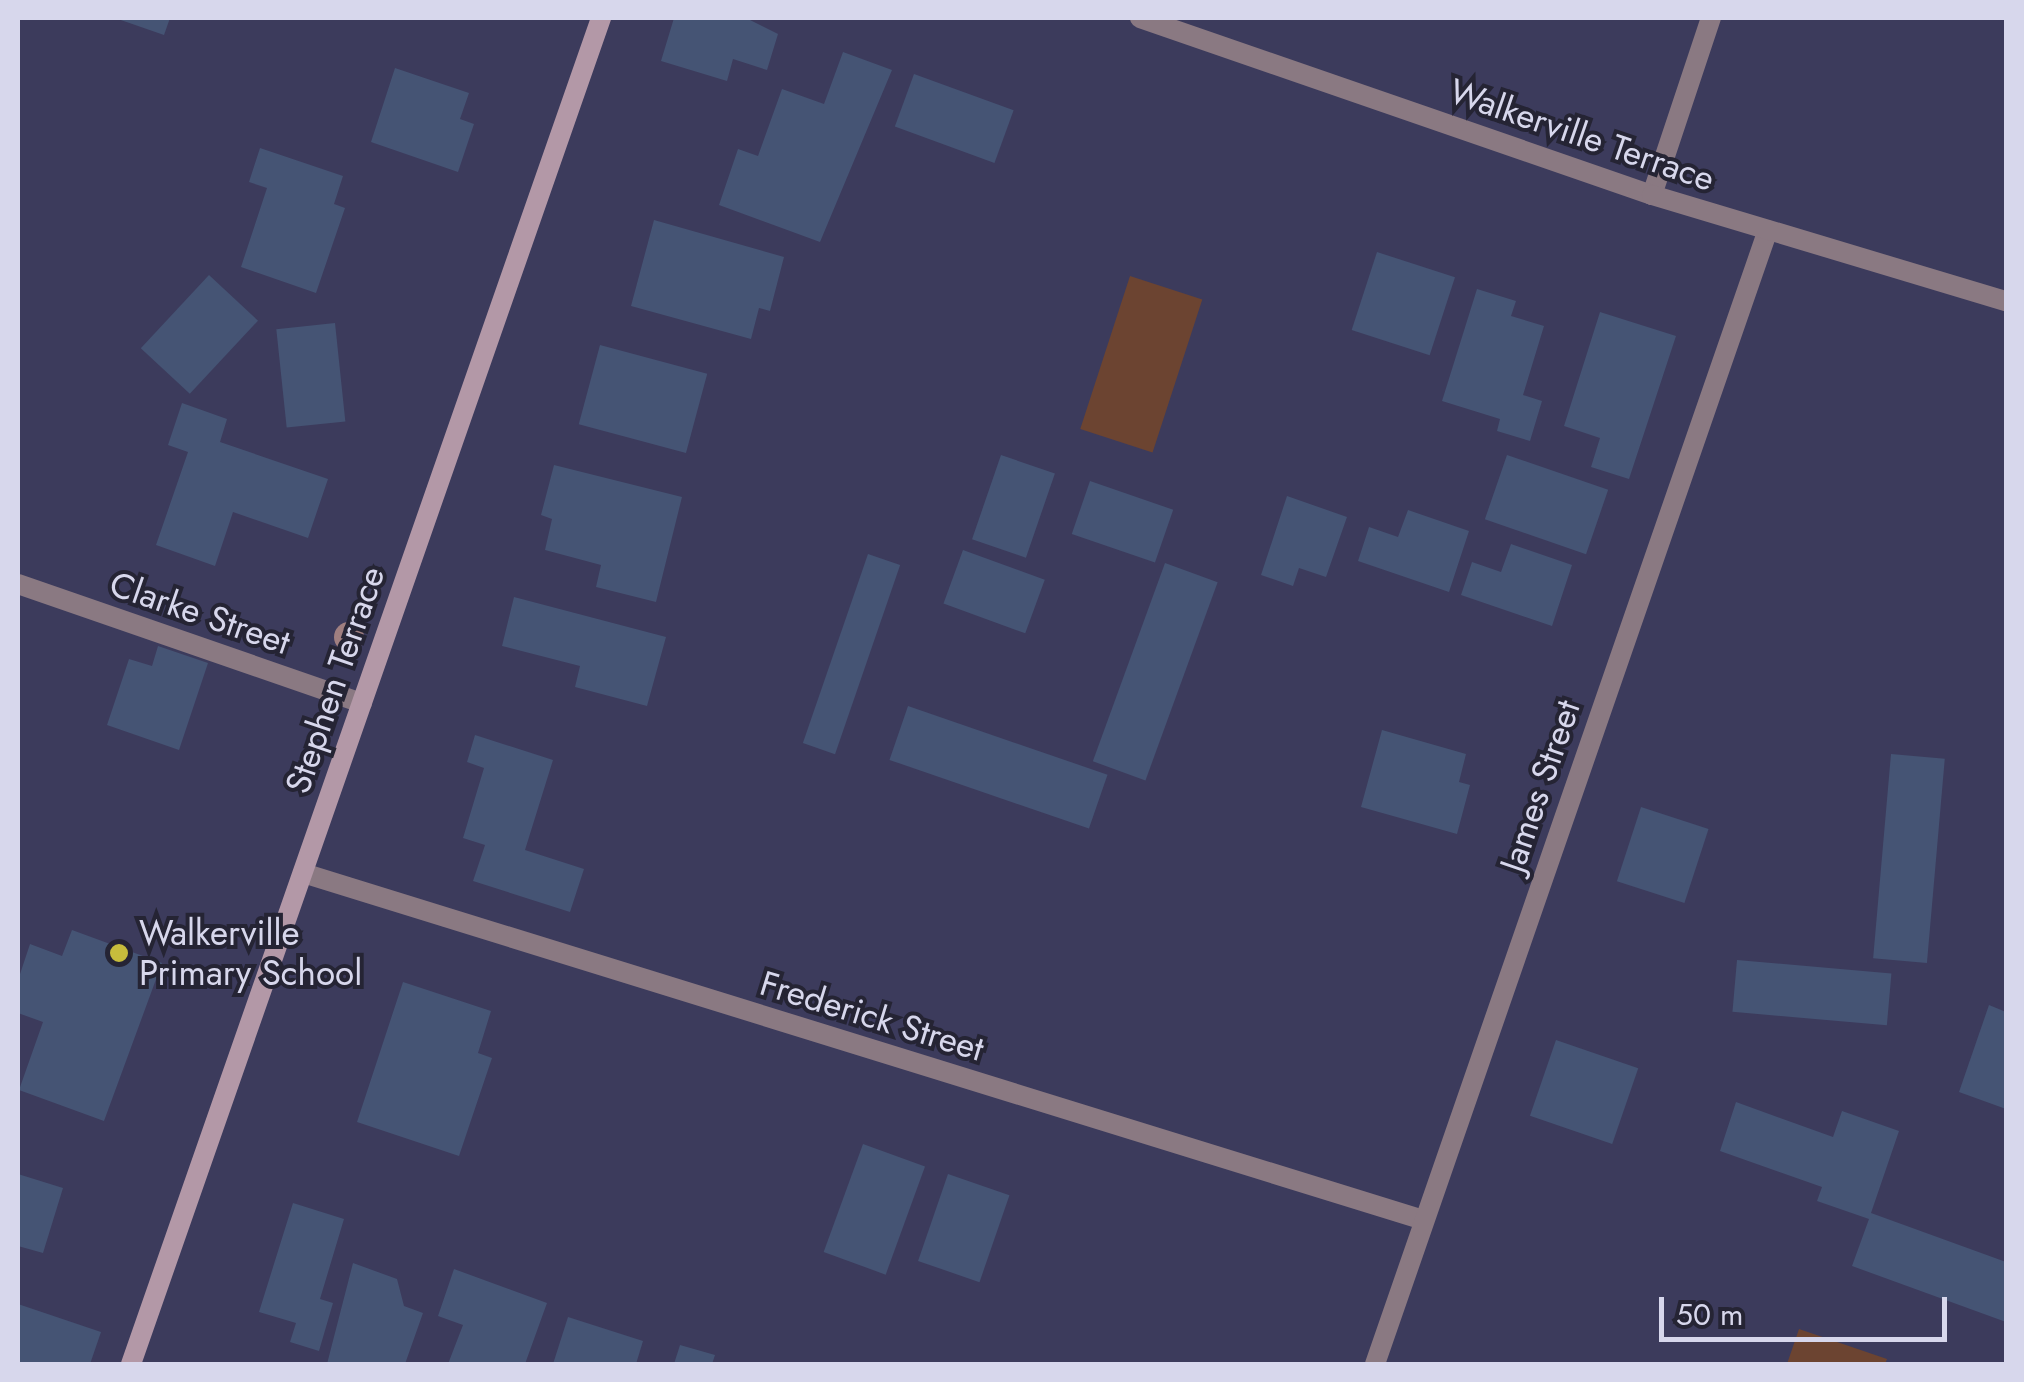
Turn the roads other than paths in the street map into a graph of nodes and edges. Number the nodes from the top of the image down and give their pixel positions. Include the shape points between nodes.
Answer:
1 (601, 18) edge
2 (1140, 18) edge
3 (1710, 18) edge
4 (1652, 196) junction
5 (1768, 230) junction
6 (2006, 301) edge
7 (18, 584) edge
8 (362, 703) junction
9 (303, 873) junction
10 (1423, 1220) junction
11 (131, 1364) edge
12 (1374, 1364) edge

1 - 8 main road, Stephen Terrace
2 - 4 street, Walkerville Terrace
3 - 4 street
4 - 5 street, Walkerville Terrace
5 - 6 street, Walkerville Terrace
5 - 10 street, James Street
7 - 8 street, Clarke Street
8 - 9 main road, Stephen Terrace
9 - 10 street, Frederick Street
9 - 11 main road, Stephen Terrace
10 - 12 street, James Street

